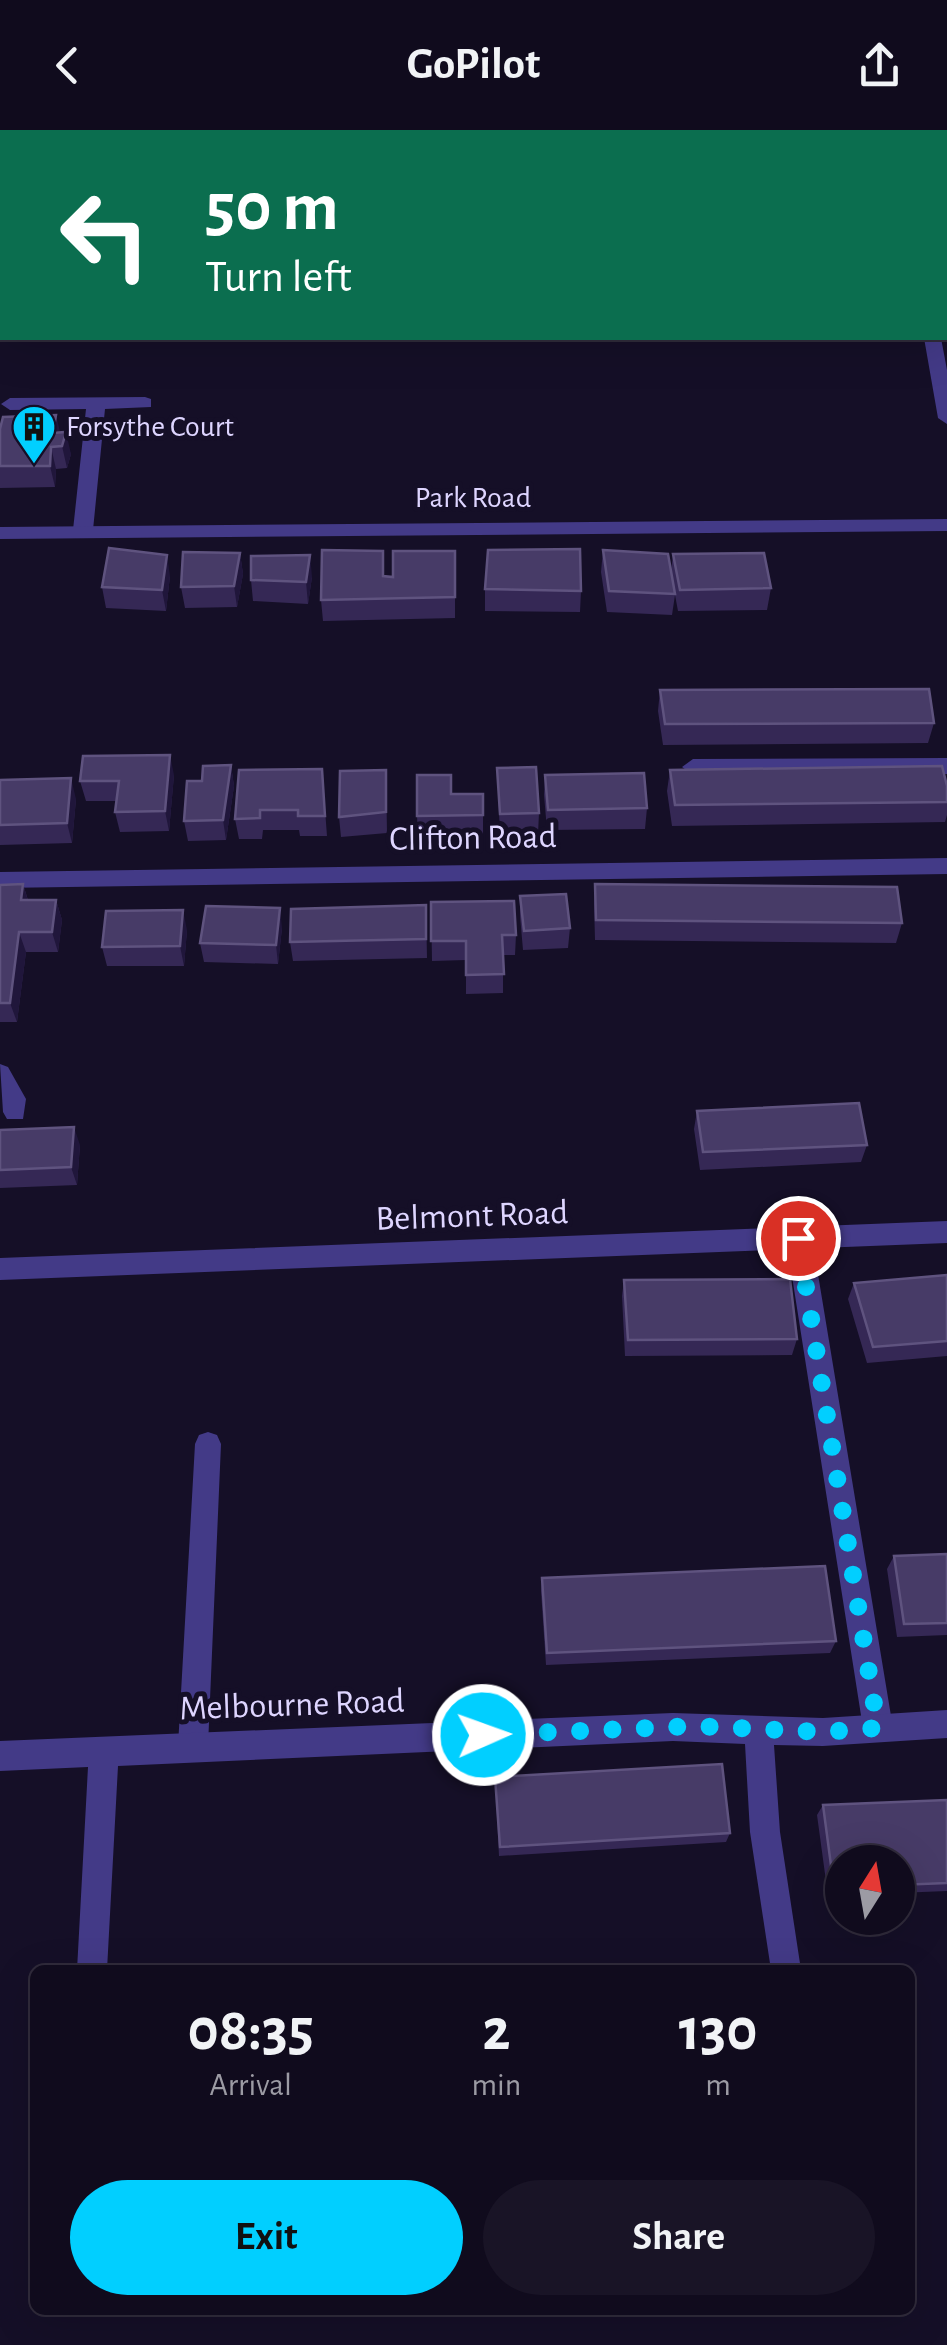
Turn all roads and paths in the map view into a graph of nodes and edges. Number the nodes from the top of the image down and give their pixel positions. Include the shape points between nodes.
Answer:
1 (932, 340) edge
2 (145, 402) dead end
3 (96, 403) junction
4 (10, 404) dead end
5 (947, 418) edge
6 (947, 525) edge
7 (82, 530) junction
8 (0, 532) edge
9 (947, 766) edge
10 (693, 767) edge
11 (947, 866) edge
12 (0, 880) edge
13 (0, 1074) edge
14 (15, 1112) dead end
15 (947, 1232) edge
16 (798, 1238) junction
17 (0, 1269) edge
18 (208, 1444) dead end
19 (947, 1724) edge
20 (878, 1728) junction
21 (759, 1730) junction
22 (194, 1746) junction
23 (104, 1751) junction
24 (0, 1756) edge
25 (92, 1965) edge
26 (785, 1965) edge

1 - 5 street
2 - 3 street
3 - 4 street
3 - 7 street
6 - 7 street, Park Road
7 - 8 street, Park Road
9 - 10 street
11 - 12 street, Clifton Road
13 - 14 street
15 - 16 street, Belmont Road
16 - 17 street, Belmont Road
16 - 20 street
18 - 22 street
19 - 20 street, Melbourne Road
20 - 21 street, Melbourne Road
21 - 22 street, Melbourne Road via 672,1727
21 - 26 street via 765,1832
22 - 23 street, Melbourne Road
23 - 24 street, Melbourne Road
23 - 25 street

